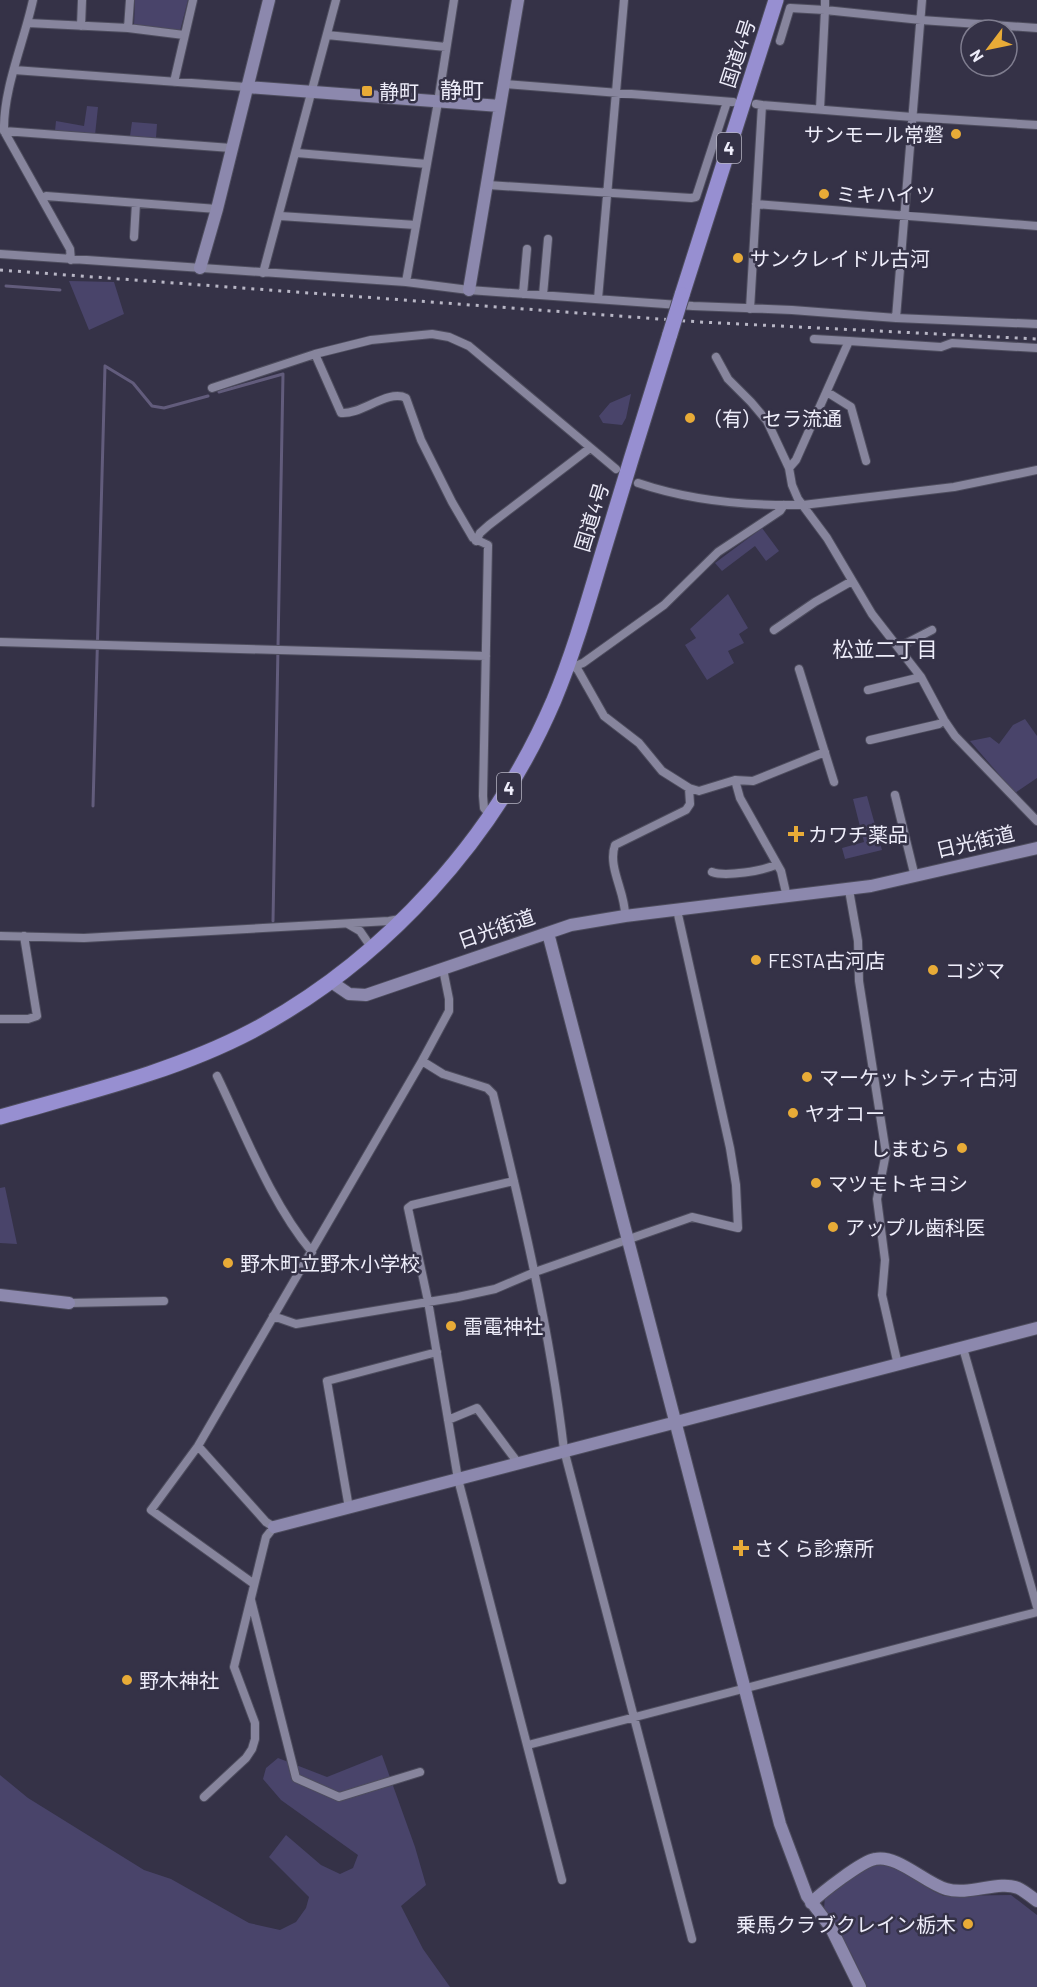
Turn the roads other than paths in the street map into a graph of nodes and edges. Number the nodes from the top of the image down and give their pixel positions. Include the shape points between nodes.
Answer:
1 (33, 0) edge
2 (82, 0) edge
3 (130, 0) edge
4 (193, 0) edge
5 (269, 0) edge
6 (336, 0) edge
7 (453, 0) edge
8 (518, 0) edge
9 (624, 0) edge
10 (776, 0) edge
11 (922, 0) edge
12 (825, 5) edge
13 (921, 20) junction
14 (28, 23) junction
15 (81, 26) junction
16 (128, 28) junction
17 (1037, 28) edge
18 (184, 35) junction
19 (327, 35) junction
20 (780, 41) dead end
21 (446, 47) junction
22 (14, 70) junction
23 (174, 82) junction
24 (504, 84) junction
25 (246, 87) junction
26 (312, 92) junction
27 (616, 94) junction
28 (438, 102) junction
29 (500, 106) junction
30 (820, 109) junction
31 (912, 117) junction
32 (1037, 125) edge
33 (4, 131) junction
34 (231, 148) junction
35 (297, 153) junction
36 (427, 164) junction
37 (488, 185) junction
38 (607, 193) junction
39 (42, 198) junction
40 (136, 203) junction
41 (756, 204) junction
42 (217, 209) junction
43 (904, 215) junction
44 (280, 216) junction
45 (416, 225) junction
46 (1037, 226) edge
47 (135, 237) dead end
48 (548, 239) dead end
49 (527, 249) dead end
50 (0, 254) edge
51 (71, 260) junction
52 (200, 268) junction
53 (263, 273) junction
54 (406, 282) junction
55 (469, 290) junction
56 (523, 294) junction
57 (543, 295) junction
58 (598, 299) junction
59 (750, 309) junction
60 (896, 318) junction
61 (1037, 324) edge
62 (814, 339) dead end
63 (849, 341) junction
64 (1037, 348) edge
65 (315, 354) junction
66 (716, 357) dead end
67 (212, 388) dead end
68 (826, 392) junction
69 (590, 448) junction
70 (866, 461) dead end
71 (789, 468) junction
72 (616, 469) dead end
73 (1037, 470) edge
74 (638, 483) dead end
75 (784, 505) junction
76 (803, 505) junction
77 (476, 541) junction
78 (852, 581) junction
79 (774, 630) dead end
80 (932, 630) dead end
81 (0, 642) edge
82 (899, 647) junction
83 (486, 656) junction
84 (572, 664) junction
85 (799, 669) dead end
86 (921, 677) junction
87 (868, 690) dead end
88 (944, 720) junction
89 (870, 740) dead end
90 (825, 752) junction
91 (735, 780) junction
92 (834, 782) dead end
93 (689, 788) junction
94 (895, 795) dead end
95 (491, 816) junction
96 (1037, 821) edge
97 (1037, 848) edge
98 (777, 864) junction
99 (712, 872) dead end
100 (915, 877) junction
101 (849, 890) junction
102 (787, 897) junction
103 (677, 910) junction
104 (625, 916) junction
105 (403, 918) junction
106 (348, 923) junction
107 (548, 933) junction
108 (0, 936) edge
109 (24, 936) junction
110 (371, 947) junction
111 (443, 969) junction
112 (330, 981) junction
113 (0, 1018) edge
114 (422, 1061) junction
115 (217, 1076) dead end
116 (0, 1117) edge
117 (514, 1181) junction
118 (628, 1239) junction
119 (312, 1252) junction
120 (535, 1272) junction
121 (0, 1295) edge
122 (164, 1301) dead end
123 (428, 1301) junction
124 (69, 1303) joint
125 (273, 1316) junction
126 (1037, 1328) edge
127 (963, 1348) junction
128 (437, 1352) junction
129 (898, 1365) junction
130 (448, 1420) junction
131 (676, 1422) junction
132 (198, 1446) junction
133 (564, 1450) junction
134 (518, 1463) junction
135 (458, 1479) junction
136 (349, 1508) junction
137 (274, 1527) junction
138 (254, 1584) junction
139 (250, 1599) junction
140 (1037, 1609) edge
141 (745, 1688) junction
142 (636, 1717) junction
143 (528, 1745) junction
144 (420, 1772) dead end
145 (204, 1797) dead end
146 (562, 1880) dead end
147 (1037, 1901) edge
148 (811, 1903) junction
149 (693, 1939) dead end
150 (860, 1987) edge

1 - 14 street
2 - 15 street
3 - 16 street
4 - 18 street
5 - 25 street
6 - 19 street
7 - 21 street
8 - 24 street
9 - 27 street
10 - 84 highway, 国道4号 / 4, bridge via 670,334
11 - 13 street
12 - 13 street
12 - 20 street via 790,8
12 - 30 street
13 - 17 street
13 - 31 street
14 - 15 street
14 - 22 street
15 - 16 street
16 - 18 street
18 - 23 street
19 - 21 street
19 - 26 street
21 - 28 street
22 - 23 street
22 - 33 street
23 - 25 street
24 - 27 street
24 - 29 street
25 - 26 street
25 - 34 street
26 - 28 street
26 - 35 street
27 - 38 street
27 - 38 street via 730,102 696,197
28 - 29 street
28 - 36 street
29 - 37 street
30 - 31 street
30 - 41 street via 759,104
31 - 32 street
31 - 43 street
33 - 34 street
33 - 39 street
34 - 42 street
35 - 36 street
35 - 44 street
36 - 45 street
37 - 38 street
37 - 55 street
38 - 58 street
39 - 40 street
39 - 51 street via 70,249
40 - 42 street
40 - 47 street
41 - 43 street
41 - 59 street
42 - 52 street
43 - 46 street
43 - 60 street
44 - 45 street
44 - 53 street
45 - 54 street
48 - 57 street
49 - 56 street
50 - 51 street
51 - 52 street
52 - 53 street
53 - 54 street
54 - 55 street
55 - 56 street
56 - 57 street
57 - 58 street
58 - 59 street
59 - 60 street
60 - 61 street
62 - 63 street
63 - 64 street
63 - 68 street
65 - 67 street
65 - 69 street via 395,337 432,333 449,338 470,346
65 - 77 street via 341,413 394,396 406,398 431,462
66 - 71 street via 728,379 767,422
68 - 70 street via 851,407
68 - 71 street
69 - 72 street
69 - 77 street via 480,532
71 - 76 street via 795,494
73 - 76 street via 954,487
74 - 75 street via 685,497
75 - 76 street
75 - 84 street via 718,552 664,605 583,663
76 - 78 street
77 - 83 street via 489,549
78 - 79 street
78 - 82 street
80 - 82 street
81 - 83 street
82 - 86 street
83 - 95 street via 483,796 484,808
84 - 93 street via 603,716 639,742 662,771
84 - 95 highway, 国道4号 / 4
85 - 90 street
86 - 87 street
86 - 88 street
88 - 89 street
88 - 96 street
90 - 91 street via 753,781
90 - 92 street
91 - 93 street via 699,791
91 - 98 street via 740,798
93 - 104 street via 690,804 686,810 615,845 612,858 626,904
94 - 100 street
95 - 105 highway, 国道4号 / 4
97 - 100 street, 日光街道
98 - 99 street via 766,869
98 - 102 street
100 - 101 street, 日光街道
101 - 102 street, 日光街道
101 - 129 street via 886,1153 877,1199 885,1260 882,1295
102 - 103 street, 日光街道
103 - 104 street, 日光街道
103 - 118 street via 730,1148 738,1228 692,1217
104 - 107 street, 日光街道 via 588,921
105 - 106 street
105 - 110 highway, 国道4号 / 4
106 - 109 street via 84,938
106 - 110 street via 360,931
107 - 111 street, 日光街道
107 - 118 street
108 - 109 street
109 - 113 street via 37,1016
110 - 112 highway, 国道4号 / 4
111 - 112 street, 日光街道 via 366,995 349,994
111 - 114 street via 449,1011
112 - 116 highway, 4 via 264,1024 204,1053
114 - 117 street via 493,1094
114 - 119 street
115 - 119 street via 272,1191
117 - 120 street
117 - 123 street via 408,1208
118 - 120 street
118 - 131 street
119 - 125 street
120 - 123 street via 495,1289
120 - 133 street
121 - 124 street
122 - 124 street
123 - 125 street via 296,1324
123 - 128 street
125 - 132 street
126 - 127 street
127 - 129 street
127 - 140 street
128 - 130 street
128 - 136 street via 327,1381
129 - 131 street
130 - 134 street via 477,1408
130 - 135 street
131 - 133 street
131 - 141 street
132 - 137 street
132 - 138 street via 151,1510
133 - 134 street
133 - 142 street
134 - 135 street
135 - 136 street
135 - 143 street
136 - 137 street
137 - 138 street via 266,1537
138 - 139 street
139 - 144 street via 296,1778 339,1797
139 - 145 street via 234,1667 255,1723 255,1739 246,1758
140 - 141 street
141 - 142 street
141 - 148 street via 784,1839
142 - 143 street
142 - 149 street
143 - 146 street
147 - 148 street via 1013,1886 969,1891 945,1889 883,1858 870,1861
148 - 150 street via 831,1928

